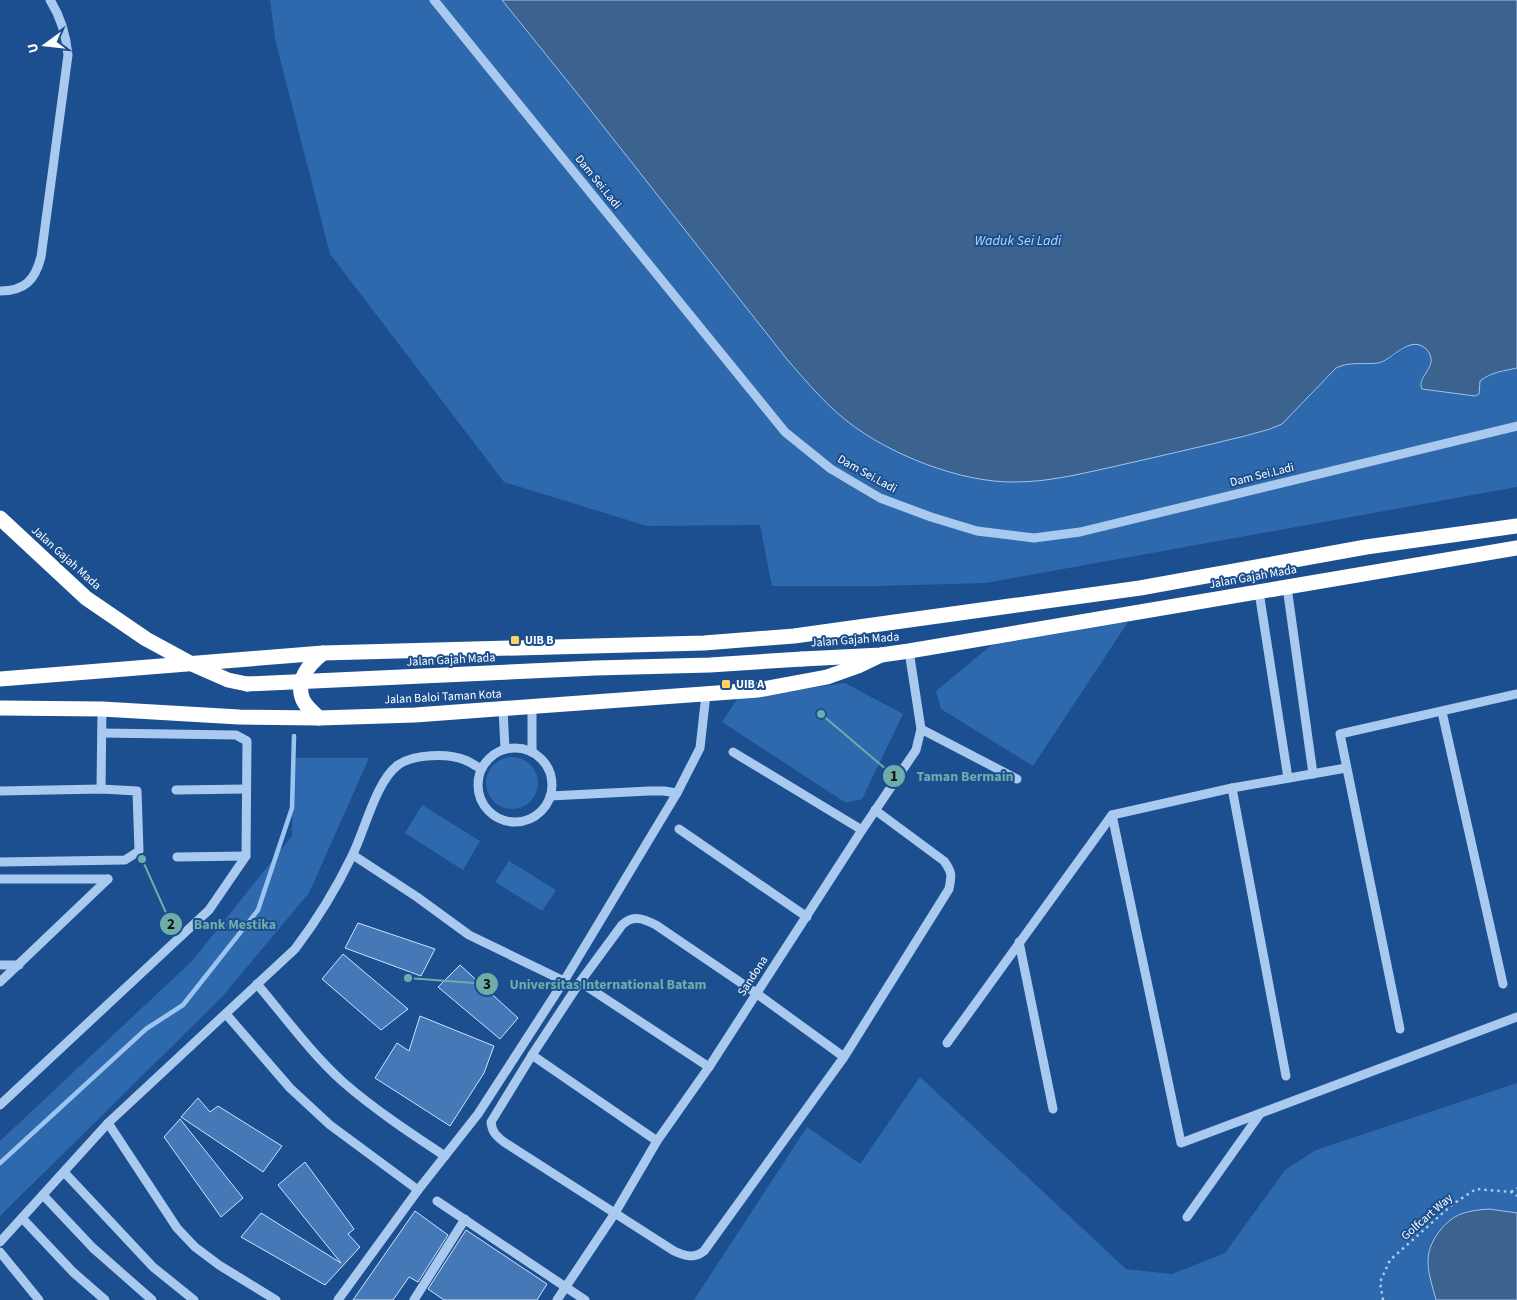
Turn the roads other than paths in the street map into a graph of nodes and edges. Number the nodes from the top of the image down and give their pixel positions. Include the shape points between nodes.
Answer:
1 (50, 0) edge
2 (434, 0) edge
3 (0, 291) edge
4 (1517, 426) edge
5 (0, 518) edge
6 (1517, 526) edge
7 (1517, 548) edge
8 (1287, 587) junction
9 (1259, 592) junction
10 (909, 652) junction
11 (323, 653) junction
12 (881, 655) junction
13 (0, 679) edge
14 (706, 694) junction
15 (1517, 694) edge
16 (0, 708) edge
17 (532, 708) junction
18 (102, 709) junction
19 (503, 709) junction
20 (1442, 712) junction
21 (319, 718) junction
22 (921, 729) junction
23 (102, 733) junction
24 (505, 749) junction
25 (532, 752) junction
26 (733, 752) dead end
27 (1346, 768) junction
28 (481, 769) junction
29 (1313, 774) junction
30 (1288, 778) junction
31 (1017, 779) dead end
32 (1232, 788) junction
33 (101, 789) junction
34 (246, 789) junction
35 (0, 790) edge
36 (176, 790) dead end
37 (677, 794) junction
38 (550, 796) junction
39 (875, 810) junction
40 (1112, 815) junction
41 (679, 829) dead end
42 (862, 830) junction
43 (353, 855) junction
44 (246, 856) junction
45 (177, 857) dead end
46 (0, 862) edge
47 (0, 879) edge
48 (807, 917) junction
49 (1019, 942) junction
50 (0, 965) edge
51 (19, 965) junction
52 (564, 981) junction
53 (0, 982) edge
54 (580, 982) junction
55 (257, 984) junction
56 (1503, 984) dead end
57 (756, 993) junction
58 (226, 1014) junction
59 (1517, 1017) edge
60 (1400, 1029) dead end
61 (947, 1043) dead end
62 (532, 1055) junction
63 (844, 1056) junction
64 (709, 1067) junction
65 (1286, 1076) dead end
66 (0, 1105) edge
67 (1053, 1109) dead end
68 (1260, 1114) junction
69 (108, 1123) junction
70 (657, 1141) junction
71 (445, 1156) junction
72 (64, 1172) junction
73 (418, 1190) junction
74 (43, 1195) junction
75 (437, 1201) dead end
76 (614, 1213) junction
77 (1187, 1217) dead end
78 (22, 1218) junction
79 (465, 1219) junction
80 (0, 1242) edge
81 (0, 1252) edge
82 (566, 1287) junction
83 (417, 1299) edge
84 (39, 1300) edge
85 (105, 1300) edge
86 (152, 1300) edge
87 (194, 1300) edge
88 (276, 1300) edge
89 (338, 1300) edge
90 (557, 1300) edge
91 (585, 1300) edge

1 - 3 street via 66,36 68,55 41,257 37,272 28,284
2 - 4 street, Dam Sei.Ladi via 785,432 831,469 889,501 977,531 1034,538 1080,532
5 - 12 highway, Jalan Gajah Mada, bridge via 86,598 146,639 192,664 228,680 246,684
6 - 11 highway, Jalan Gajah Mada via 1366,547 1140,588 794,636 694,644
7 - 8 highway, Jalan Gajah Mada
8 - 9 highway, Jalan Gajah Mada
8 - 29 street
9 - 10 highway, Jalan Gajah Mada
9 - 30 street
10 - 12 highway, Jalan Gajah Mada
10 - 22 street, Sandona
11 - 13 highway, Jalan Gajah Mada
11 - 21 highway via 304,673 301,687 303,701
12 - 14 highway, Jalan Baloi Taman Kota via 828,677 758,690
14 - 17 highway, Jalan Baloi Taman Kota
14 - 37 street via 700,748
15 - 20 street
16 - 18 highway, Jalan Baloi Taman Kota
17 - 19 highway, Jalan Baloi Taman Kota
17 - 25 street
18 - 21 highway, Jalan Baloi Taman Kota
18 - 23 street
19 - 21 highway, Jalan Baloi Taman Kota
19 - 24 street
20 - 27 street via 1340,734
20 - 56 street
22 - 31 street
22 - 39 street, Sandona via 916,750
23 - 33 street
23 - 34 street via 236,735 247,741
24 - 25 street
24 - 28 street via 491,757
25 - 38 street via 549,771 552,783
26 - 42 street
27 - 29 street
27 - 60 street
28 - 38 street via 478,793 483,804 501,820 525,821 536,816
28 - 43 street via 464,759 442,755 414,758 399,764 385,778
29 - 30 street
30 - 32 street
32 - 40 street
32 - 65 street
33 - 35 street
33 - 46 street via 137,791 139,851 125,860
34 - 36 street
34 - 44 street
37 - 38 street via 649,791
37 - 52 street
39 - 42 street, Sandona
39 - 63 street via 937,854 952,876 950,888
40 - 49 street
40 - 68 street via 1182,1143
41 - 48 street
42 - 48 street, Sandona
43 - 52 street via 469,936
43 - 55 street via 315,923 295,949
44 - 45 street
44 - 66 street via 209,910
47 - 51 street via 108,879
48 - 57 street, Sandona
49 - 61 street
49 - 67 street
50 - 51 street
51 - 53 street
52 - 71 street via 478,1114
54 - 57 street via 627,920 639,918 656,925
54 - 62 street
54 - 64 street
55 - 58 street
55 - 71 street via 342,1081
57 - 63 street
57 - 64 street, Sandona
58 - 69 street
58 - 73 street via 290,1088 330,1125
59 - 68 street
62 - 70 street
62 - 76 street via 491,1122 492,1130 504,1142
63 - 76 street via 698,1255 684,1256 674,1252
64 - 70 street, Sandona
68 - 77 street
69 - 72 street
69 - 88 street via 177,1228 194,1247
70 - 76 street, Sandona
71 - 73 street
72 - 74 street
72 - 87 street via 153,1267
73 - 89 street
74 - 78 street
74 - 86 street via 93,1248
75 - 79 street
76 - 82 street, Sandona
78 - 80 street
78 - 85 street via 73,1272
79 - 82 street
79 - 83 street
81 - 84 street
82 - 90 street, Sandona
82 - 91 street

